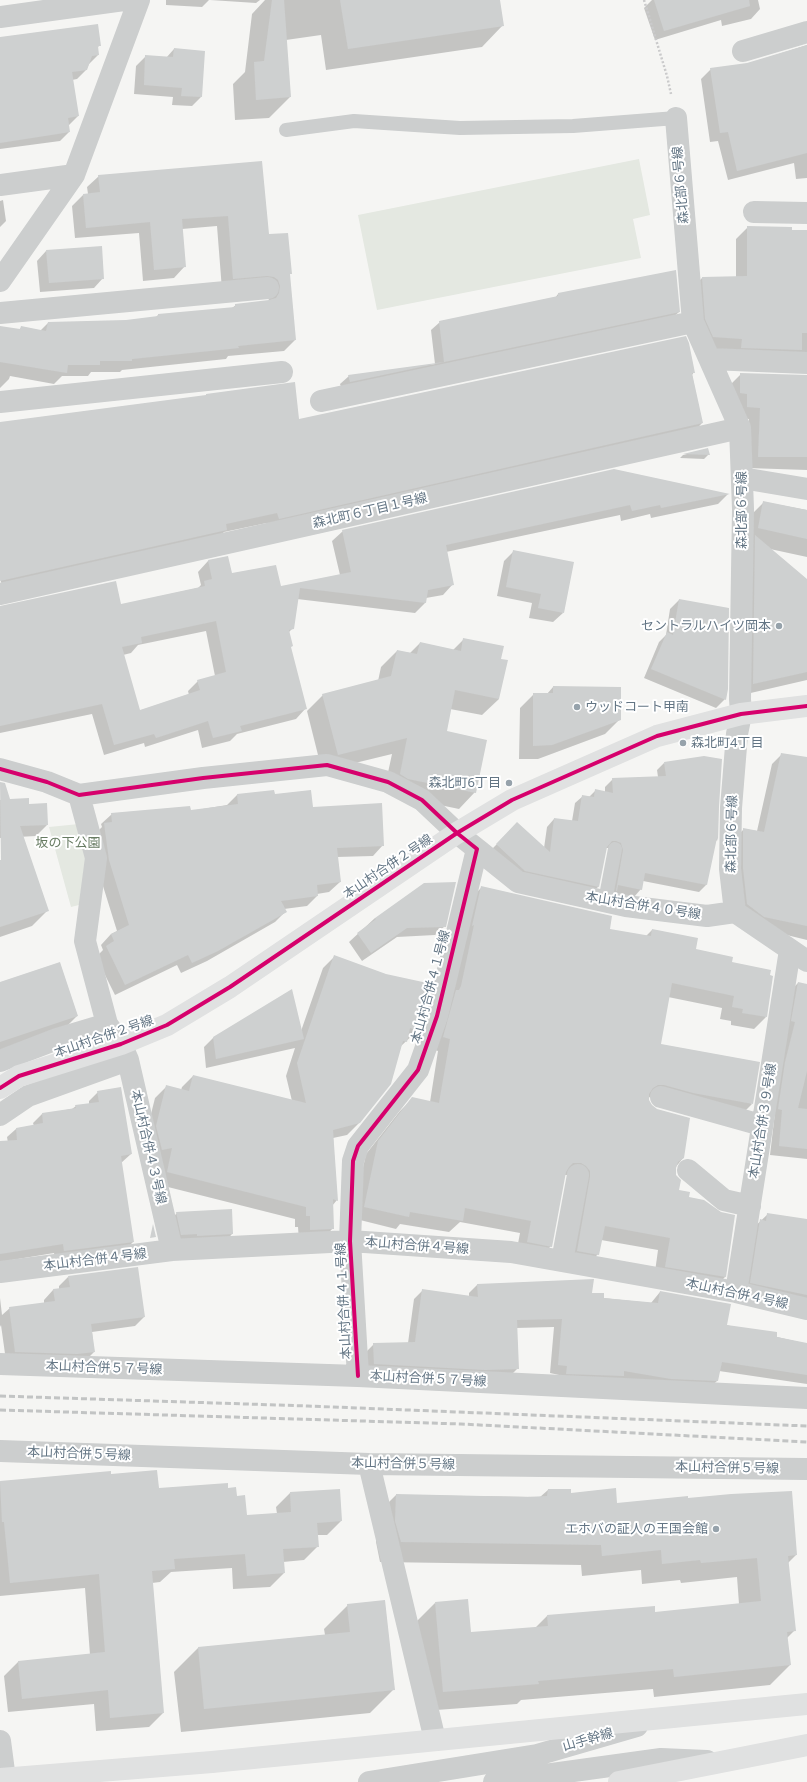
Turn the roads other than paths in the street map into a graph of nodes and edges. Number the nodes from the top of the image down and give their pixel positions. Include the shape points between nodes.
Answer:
1 (124, 0) edge
2 (139, 0) edge
3 (0, 17) edge
4 (807, 32) edge
5 (743, 51) dead end
6 (676, 118) joint
7 (286, 130) dead end
8 (74, 175) junction
9 (0, 185) edge
10 (754, 212) dead end
11 (807, 213) edge
12 (0, 281) edge
13 (268, 288) dead end
14 (0, 313) edge
15 (693, 322) junction
16 (710, 359) junction
17 (807, 363) edge
18 (282, 372) dead end
19 (321, 401) dead end
20 (0, 402) edge
21 (740, 428) junction
22 (742, 478) junction
23 (807, 489) edge
24 (0, 594) edge
25 (807, 706) edge
26 (741, 714) junction
27 (0, 769) edge
28 (79, 795) junction
29 (457, 833) junction
30 (615, 849) dead end
31 (477, 850) junction
32 (604, 901) junction
33 (735, 912) junction
34 (799, 956) edge
35 (107, 1024) junction
36 (124, 1052) junction
37 (0, 1061) edge
38 (0, 1088) edge
39 (661, 1097) dead end
40 (0, 1115) edge
41 (761, 1125) junction
42 (688, 1170) dead end
43 (578, 1175) dead end
44 (750, 1206) junction
45 (350, 1241) junction
46 (172, 1250) junction
47 (562, 1261) junction
48 (0, 1272) edge
49 (736, 1292) junction
50 (807, 1309) edge
51 (0, 1364) edge
52 (358, 1376) junction
53 (807, 1398) edge
54 (0, 1451) edge
55 (369, 1464) junction
56 (806, 1469) edge
57 (807, 1704) edge
58 (662, 1719) junction
59 (434, 1740) junction
60 (0, 1741) edge
61 (807, 1745) edge
62 (722, 1761) junction
63 (2, 1779) edge
64 (369, 1782) edge
65 (494, 1782) edge
66 (619, 1782) edge

1 - 3 street
2 - 8 street
4 - 5 street
6 - 7 lane via 573,126 460,128 354,121
6 - 15 street, 森北部６号線
8 - 9 street
8 - 12 street
10 - 11 street
13 - 14 street
15 - 16 street, 森北部６号線
15 - 19 street
16 - 17 street
16 - 21 street, 森北部６号線
18 - 20 street
21 - 22 street, 森北部６号線
21 - 24 street, 森北町６丁目１号線
22 - 23 street
22 - 26 street, 森北部６号線
25 - 26 street, 本山村合併２号線
26 - 29 street, 本山村合併２号線 via 657,736 616,753 512,800
26 - 33 street, 森北部６号線 via 731,808 730,870
27 - 28 street via 47,782
28 - 29 street via 327,765 388,782 422,800
28 - 35 street via 96,858 85,941
29 - 31 street
29 - 36 street, 本山村合併２号線 via 224,990
30 - 32 lane
31 - 32 street, 本山村合併４０号線 via 518,882
31 - 45 street, 本山村合併４１号線 via 437,1016 418,1070 358,1146 353,1161
32 - 33 street, 本山村合併４０号線 via 707,916
33 - 34 street
34 - 41 street, 本山村合併３９号線
35 - 36 street
35 - 37 street via 57,1039
36 - 38 street, 本山村合併２号線 via 19,1076
36 - 40 street via 28,1096
36 - 46 street, 本山村合併４３号線
39 - 41 street
41 - 44 street, 本山村合併３９号線
42 - 44 street via 724,1200
43 - 47 street
44 - 49 street, 本山村合併３９号線
45 - 46 street, 本山村合併４号線
45 - 47 street, 本山村合併４号線 via 511,1252
45 - 52 street, 本山村合併４１号線
46 - 48 street, 本山村合併４号線
47 - 49 street, 本山村合併４号線
49 - 50 street, 本山村合併４号線
51 - 52 street, 本山村合併５７号線
52 - 53 street, 本山村合併５７号線
54 - 55 street, 本山村合併５号線
55 - 56 street, 本山村合併５号線
55 - 59 street
57 - 58 street, 山手幹線
58 - 59 street
58 - 64 street, 山手幹線 via 537,1755
59 - 63 street
60 - 63 street
61 - 62 street, 山手幹線
62 - 65 street, 山手幹線 via 661,1759
62 - 66 street, 山手幹線

